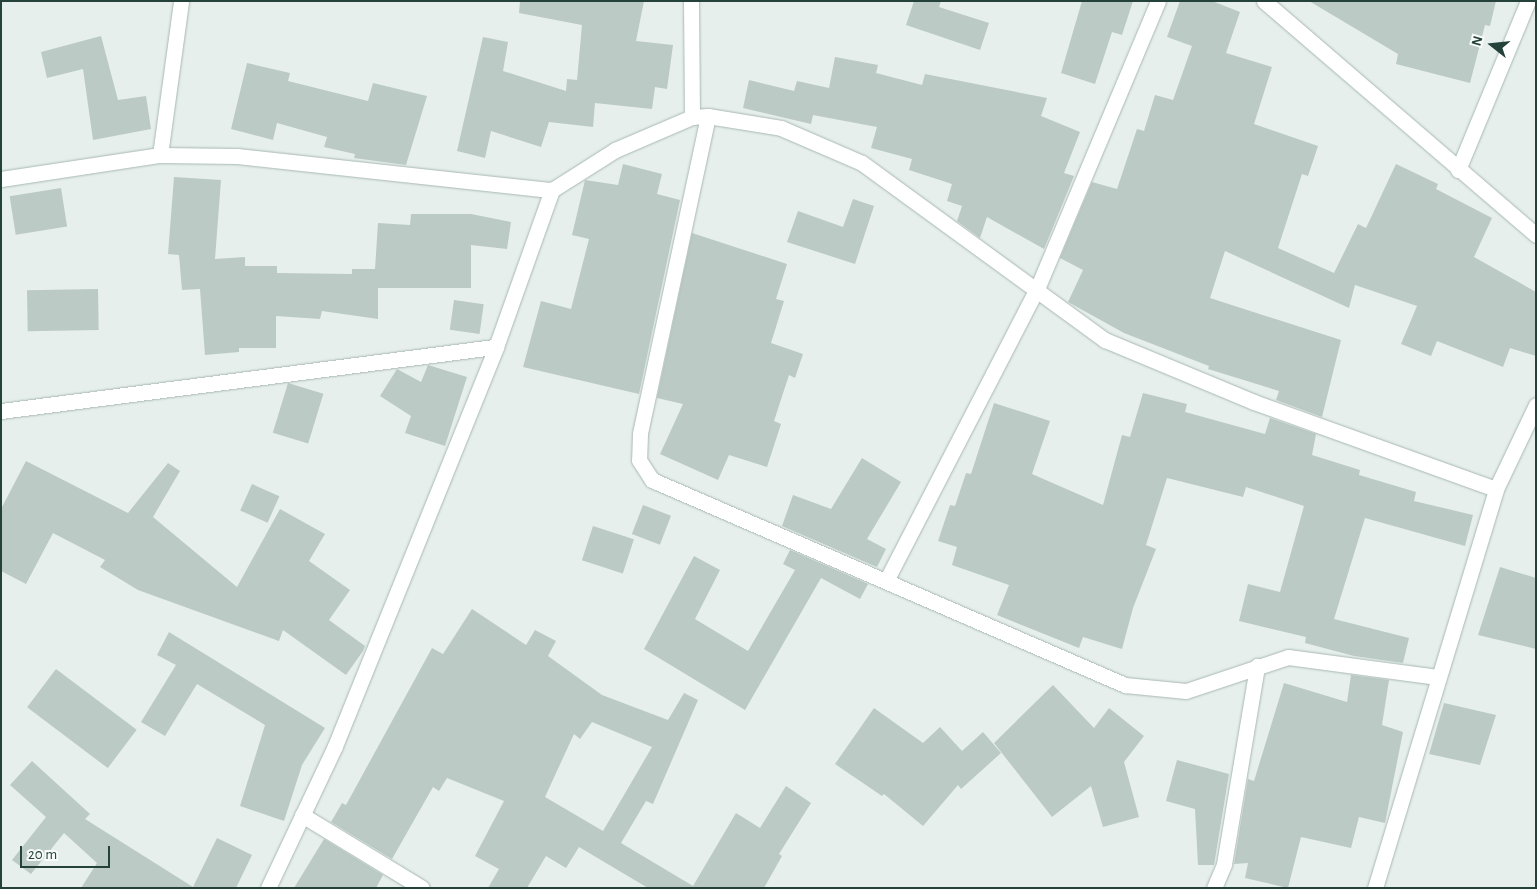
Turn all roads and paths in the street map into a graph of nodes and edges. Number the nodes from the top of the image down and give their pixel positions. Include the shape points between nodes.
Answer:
1 (181, 1) edge
2 (691, 1) edge
3 (1158, 1) edge
4 (1264, 1) edge
5 (1528, 1) edge
6 (708, 116) junction
7 (692, 118) junction
8 (160, 155) junction
9 (1458, 170) junction
10 (1, 179) edge
11 (552, 190) junction
12 (1536, 235) edge
13 (1037, 289) junction
14 (496, 347) junction
15 (1536, 404) edge
16 (1, 411) edge
17 (1496, 489) junction
18 (886, 581) junction
19 (1257, 666) junction
20 (1438, 677) junction
21 (302, 815) junction
22 (268, 888) edge
23 (422, 888) edge
24 (1214, 888) edge
25 (1375, 888) edge

1 - 8 street
2 - 7 street
3 - 13 street
4 - 9 street
5 - 9 street
6 - 7 street
6 - 13 street via 781,128 862,163
6 - 18 street via 640,434 639,460 652,480
7 - 11 street via 615,150
8 - 10 street
8 - 11 street via 237,156
9 - 12 street
11 - 14 street
13 - 17 street via 1105,340 1254,402
13 - 18 street
14 - 16 street
14 - 21 street via 338,737
15 - 17 street
17 - 20 street
18 - 19 street via 1125,685 1186,691
19 - 20 street via 1288,657
19 - 24 street via 1224,864
20 - 25 street
21 - 22 street
21 - 23 street

